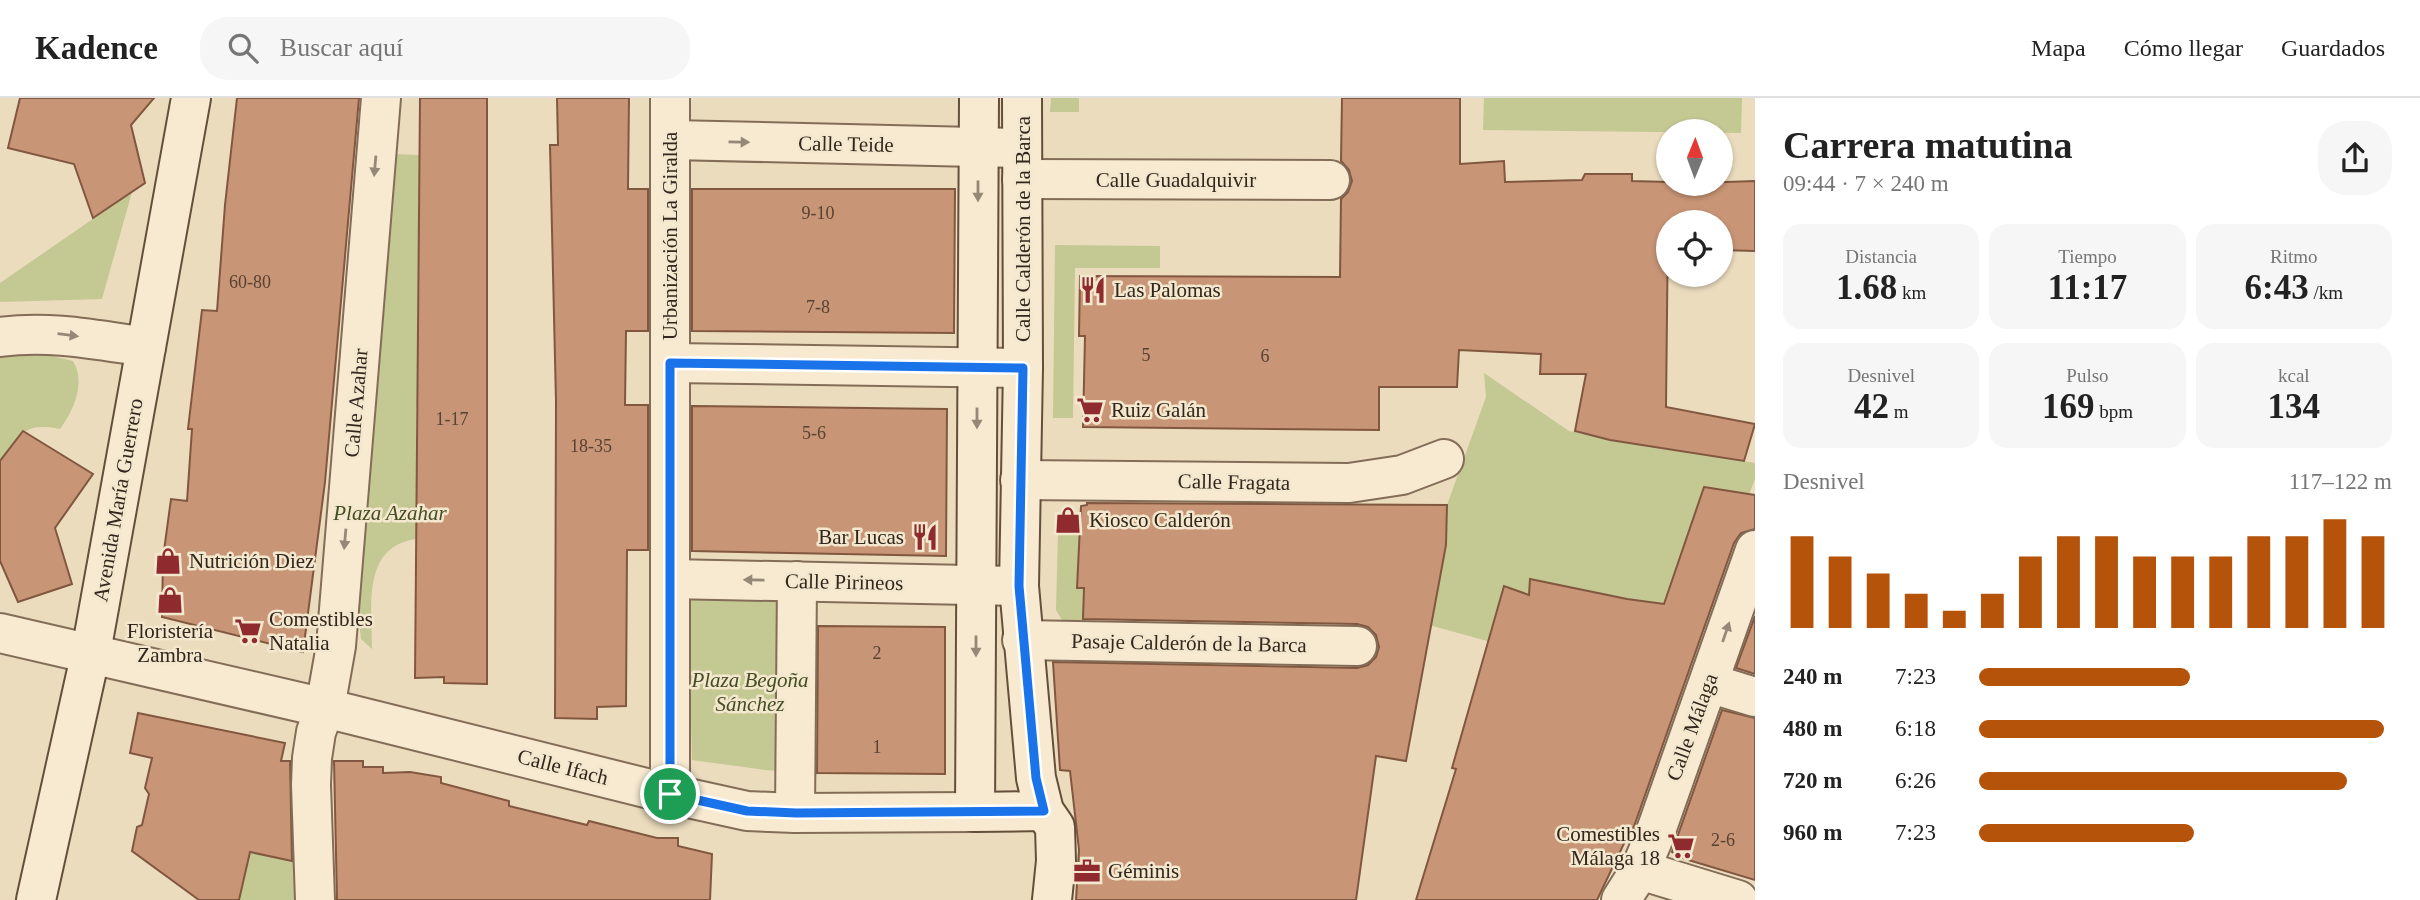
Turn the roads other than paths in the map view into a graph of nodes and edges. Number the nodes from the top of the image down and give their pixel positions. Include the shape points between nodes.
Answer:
1 (191, 98) edge
2 (381, 98) edge
3 (670, 98) edge
4 (979, 98) edge
5 (1022, 98) edge
6 (671, 140) junction
7 (978, 147) junction
8 (1022, 163) junction
9 (1330, 180) dead end
10 (0, 337) edge
11 (146, 347) junction
12 (670, 363) junction
13 (978, 367) junction
14 (1023, 368) junction
15 (1444, 459) dead end
16 (1020, 480) junction
17 (1755, 550) edge
18 (670, 579) junction
19 (797, 581) junction
20 (976, 584) junction
21 (1019, 586) junction
22 (0, 633) edge
23 (1022, 640) junction
24 (1357, 646) dead end
25 (91, 652) junction
26 (1709, 683) junction
27 (1755, 697) edge
28 (325, 708) junction
29 (670, 794) junction
30 (1044, 811) junction
31 (975, 812) junction
32 (796, 813) junction
33 (1630, 885) edge
34 (36, 900) edge
35 (314, 900) edge
36 (1052, 900) edge
37 (1738, 900) edge

1 - 11 street, Avenida María Guerrero
2 -> 28 street, Calle Azahar via 336,646
3 - 6 street, Urbanización La Giralda
4 - 7 street
5 - 8 street, Calle Calderón de la Barca
6 -> 7 street, Calle Teide
6 - 12 street, Urbanización La Giralda
7 - 8 street, Calle Teide
7 -> 13 street
8 - 9 street, Calle Guadalquivir
8 - 14 street, Calle Calderón de la Barca
10 -> 11 street via 63,334
11 - 25 street, Avenida María Guerrero
12 - 13 street
12 - 18 street, Urbanización La Giralda
13 - 14 street
13 -> 20 street
14 - 16 street, Calle Calderón de la Barca
15 - 16 street, Calle Fragata via 1402,475 1349,483
16 - 21 street, Calle Calderón de la Barca
26 -> 17 street, Calle Málaga
19 -> 18 street, Calle Pirineos
18 - 29 street, Urbanización La Giralda
19 - 20 street, Calle Pirineos
19 - 32 street
20 - 21 street, Calle Pirineos
20 -> 31 street
21 - 23 street, Calle Calderón de la Barca
22 - 25 street, Calle Ifach
23 - 24 street, Pasaje Calderón de la Barca
23 - 30 street, Calle Calderón de la Barca via 1036,778
25 - 28 street, Calle Ifach
25 - 34 street, Avenida María Guerrero
26 - 27 street
26 - 33 street, Calle Málaga
28 - 29 street, Calle Ifach
28 - 35 street, Calle Azahar via 316,732 312,771
29 - 32 street, Calle Ifach via 747,811
30 - 31 street, Calle Ifach
30 - 36 street, Calle Calderón de la Barca via 1055,827
31 - 32 street, Calle Ifach
33 - 37 street

